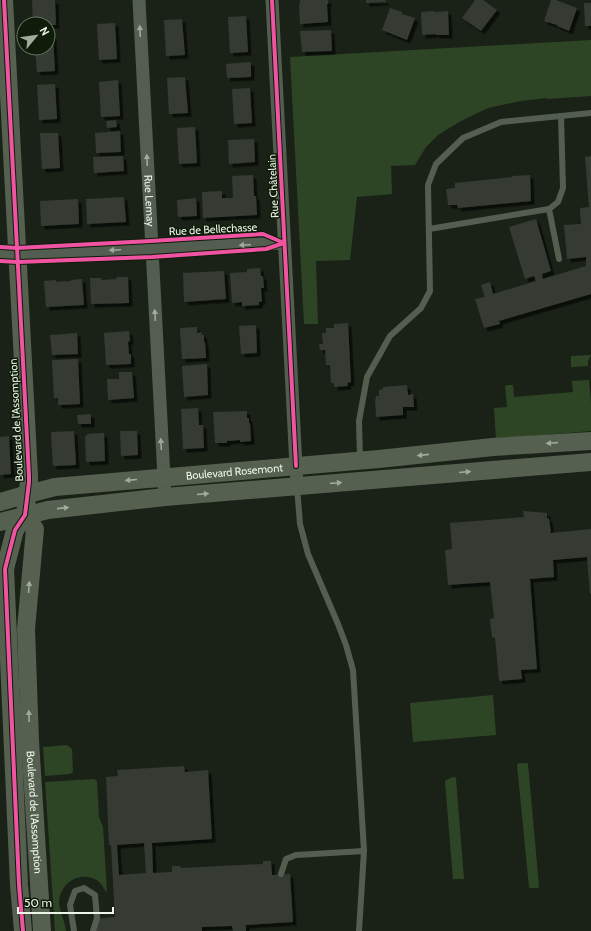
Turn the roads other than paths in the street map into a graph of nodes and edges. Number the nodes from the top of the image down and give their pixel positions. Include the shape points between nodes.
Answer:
1 (4, 0) edge
2 (139, 0) edge
3 (272, 0) edge
4 (591, 113) edge
5 (561, 116) junction
6 (549, 209) junction
7 (429, 229) junction
8 (284, 243) junction
9 (151, 249) junction
10 (9, 254) edge
11 (558, 259) dead end
12 (591, 441) edge
13 (360, 461) junction
14 (591, 462) edge
15 (296, 466) junction
16 (164, 478) junction
17 (297, 486) junction
18 (28, 494) junction
19 (164, 497) junction
20 (0, 502) edge
21 (25, 515) junction
22 (0, 522) edge
23 (2, 565) edge
24 (5, 701) edge
25 (30, 741) junction
26 (6, 742) edge
27 (364, 851) junction
28 (281, 874) dead end
29 (23, 931) edge
30 (42, 931) edge
31 (74, 931) edge
32 (93, 931) edge
33 (359, 931) edge

1 - 10 street, Boulevard de l'Assomption
9 -> 2 street, Rue Lemay
3 - 8 street, Rue Châtelain
4 - 5 lane
5 - 6 lane via 563,188 558,202
5 - 7 lane via 501,122 463,138 436,164 428,185
6 - 7 lane
6 - 11 lane
7 - 13 lane via 430,291 421,308 390,336 367,377 359,421
8 -> 9 street, Rue de Bellechasse
8 - 15 street, Rue Châtelain
9 -> 10 street, Rue de Bellechasse
16 -> 9 street, Rue Lemay
10 - 18 street, Boulevard de l'Assomption via 29,476
12 -> 13 street, Boulevard Rosemont via 493,447
13 - 15 street, Boulevard Rosemont
17 -> 14 street, Boulevard Rosemont
15 - 16 street, Boulevard Rosemont
15 - 17 street, Rue Châtelain
16 -> 18 street, Boulevard Rosemont via 55,487
16 - 19 street, Rue Lemay
19 -> 17 street, Boulevard Rosemont
17 - 27 lane via 300,524 308,554 346,645 352,670
18 - 20 street, Boulevard Rosemont
18 - 21 street, Boulevard de l'Assomption
21 -> 19 street, Boulevard Rosemont via 48,510
21 - 22 street, Boulevard Rosemont
21 - 23 street, Boulevard de l'Assomption via 15,530
25 -> 21 street, Boulevard de l'Assomption via 26,629 35,529
23 - 24 street, Boulevard de l'Assomption
24 - 26 street, Boulevard de l'Assomption
25 - 26 street, Boulevard de l'Assomption
25 - 30 street, Boulevard de l'Assomption
26 - 29 street, Boulevard de l'Assomption
27 - 28 lane via 296,855 286,860
27 - 33 lane
31 - 32 lane via 70,905 75,891 84,888 95,895 97,918

